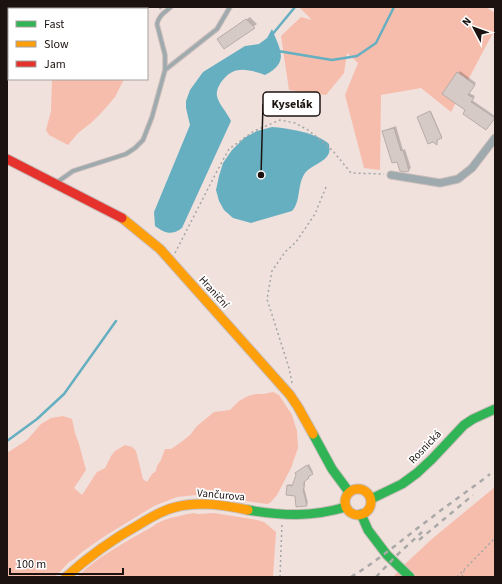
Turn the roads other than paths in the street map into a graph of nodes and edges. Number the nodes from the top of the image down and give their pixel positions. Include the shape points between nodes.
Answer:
1 (171, 7) edge
2 (230, 7) edge
3 (165, 70) junction
4 (495, 138) edge
5 (9, 160) edge
6 (391, 175) road end
7 (55, 184) junction
8 (495, 409) edge
9 (349, 492) junction
10 (371, 499) junction
11 (346, 507) junction
12 (361, 514) junction
13 (66, 577) edge
14 (410, 577) edge

1 - 3 lane via 162,14 157,24 165,55
2 - 3 lane via 217,29
3 - 7 lane via 143,140 126,154 73,171
4 - 6 street via 472,168 458,179 440,183
5 - 7 street, Hraniční
7 - 9 street, Hraniční via 123,218 160,249 290,395 329,464
8 - 10 street, Rosnická via 464,425 432,459 402,484
9 - 10 street via 361,489 367,492
9 - 11 street via 345,501
10 - 12 street via 369,509
11 - 12 street via 354,514
11 - 13 street, Vančurova via 289,515 216,504 175,507 126,531 92,554
12 - 14 street via 368,530 387,555

